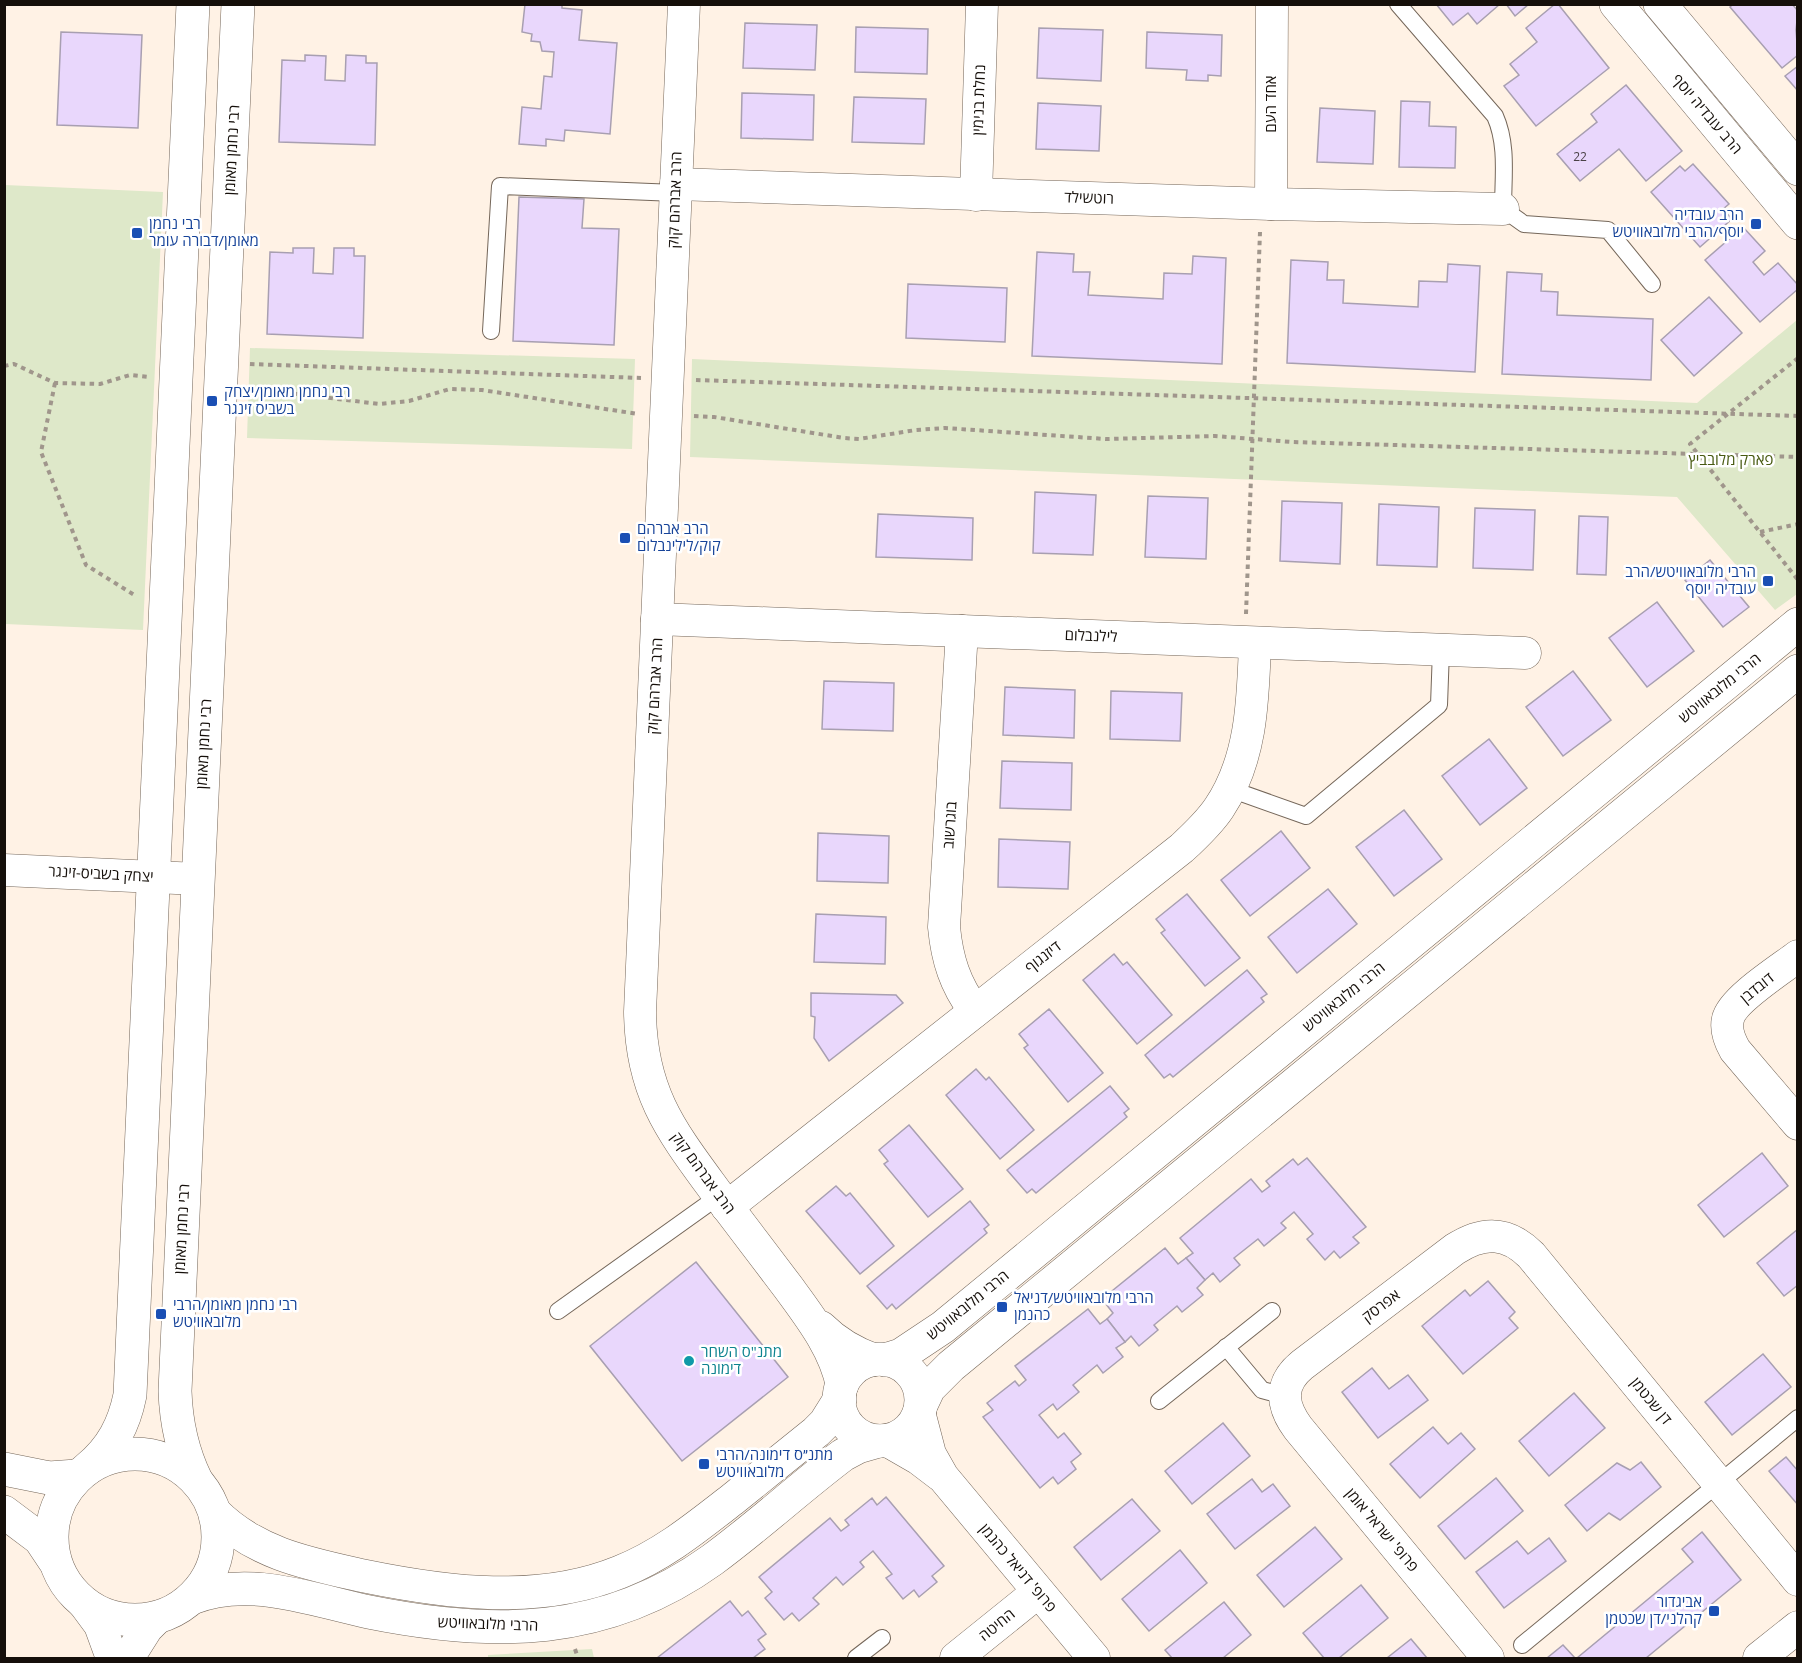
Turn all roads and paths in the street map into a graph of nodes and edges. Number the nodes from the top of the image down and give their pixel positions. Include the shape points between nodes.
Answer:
1 (193, 4) edge
2 (238, 4) edge
3 (684, 4) edge
4 (982, 4) edge
5 (1272, 4) edge
6 (1398, 4) edge
7 (1616, 4) edge
8 (1660, 4) edge
9 (1797, 169) edge
10 (676, 189) junction
11 (976, 195) junction
12 (1266, 204) junction
13 (1503, 209) junction
14 (1797, 223) edge
15 (1652, 284) dead end
16 (491, 331) dead end
17 (1797, 358) edge
18 (4, 366) edge
19 (221, 375) junction
20 (668, 379) junction
21 (176, 380) junction
22 (55, 383) junction
23 (1254, 398) junction
24 (1728, 414) junction
25 (666, 415) junction
26 (1797, 416) edge
27 (1253, 439) junction
28 (1699, 455) junction
29 (1797, 457) edge
30 (1797, 524) edge
31 (1760, 532) junction
32 (1797, 580) edge
33 (166, 614) junction
34 (657, 619) junction
35 (1797, 624) edge
36 (962, 631) junction
37 (1250, 643) junction
38 (1441, 650) junction
39 (1525, 653) dead end
40 (1797, 671) edge
41 (1230, 789) junction
42 (4, 870) edge
43 (153, 877) junction
44 (198, 879) junction
45 (1797, 956) edge
46 (975, 1011) junction
47 (1797, 1124) edge
48 (723, 1201) junction
49 (1495, 1236) joint
50 (558, 1311) dead end
51 (1272, 1311) dead end
52 (809, 1316) junction
53 (1226, 1347) junction
54 (880, 1360) junction
55 (841, 1392) junction
56 (1285, 1396) junction
57 (1158, 1401) dead end
58 (920, 1408) junction
59 (1797, 1418) edge
60 (882, 1440) junction
61 (4, 1469) edge
62 (82, 1472) junction
63 (943, 1477) junction
64 (196, 1480) junction
65 (1718, 1483) junction
66 (4, 1512) edge
67 (215, 1514) junction
68 (54, 1560) junction
69 (1797, 1581) edge
70 (1038, 1592) junction
71 (192, 1598) junction
72 (83, 1602) junction
73 (158, 1617) junction
74 (1797, 1627) edge
75 (882, 1638) dead end
76 (1522, 1644) dead end
77 (112, 1659) edge
78 (128, 1659) edge
79 (856, 1659) edge
80 (956, 1659) edge
81 (1094, 1659) edge
82 (1488, 1659) edge
83 (1759, 1659) edge

1 - 21 main road
2 - 19 main road, רבי נחמן מאומן
3 - 10 street, הרב אברהם קוק
4 - 11 street, נחלת בנימין
5 - 12 street, אחד העם
6 - 13 lane via 1495,116 1504,144
7 - 14 main road, הרב עובדיה יוסף
8 - 9 main road
10 - 11 street, רוטשילד
10 - 16 lane via 500,186
10 - 20 street, הרב אברהם קוק
11 - 12 street, רוטשילד
12 - 13 street, רוטשילד
12 - 23 path
13 - 15 lane via 1524,224 1608,230
17 - 24 path
18 - 22 path via 14,364
19 - 20 path
19 - 25 path via 255,389 379,404 409,401 450,389 482,390 627,414
19 - 44 main road, רבי נחמן מאומן
20 - 23 path
20 - 25 street, הרב אברהם קוק
21 - 22 path via 130,375 100,384
21 - 33 main road
22 - 33 path via 41,452 86,565
23 - 24 path
23 - 27 path
24 - 26 path
24 - 28 path via 1690,444
25 - 27 path via 714,417 859,439 945,428 1106,439
25 - 34 street, הרב אברהם קוק
27 - 28 path
27 - 37 path
28 - 29 path
28 - 31 path
30 - 31 path
31 - 32 path
33 - 43 main road
34 - 36 street, לילנבלום
34 - 48 street, הרב אברהם קוק via 640,1012 642,1048 648,1079 665,1120
35 - 54 main road, הרבי מלובאוויטש via 943,1327 901,1355
36 - 37 street, לילנבלום
36 - 46 street, בוגרשוב via 944,927 953,975
37 - 38 street, לילנבלום
37 - 41 street, דיזנגוף via 1249,727
38 - 39 street, לילנבלום
38 - 41 lane via 1439,705 1306,816
40 - 58 main road via 951,1366 934,1382
41 - 46 street, דיזנגוף via 1202,829 1182,848
42 - 43 street, יצחק בשביס-זינגר
43 - 44 street, יצחק בשביס-זינגר
43 - 62 main road via 130,1395 116,1437
44 - 64 main road, רבי נחמן מאומן via 175,1391 178,1430
45 - 47 street, דובדבן via 1737,1003 1727,1027 1736,1050
46 - 48 street, דיזנגוף
48 - 50 lane
48 - 52 street, הרב אברהם קוק
49 - 56 street, אפרסק via 1479,1237 1455,1249 1302,1365 1290,1377
49 - 65 street, דן שכטמן via 1518,1243 1531,1255
51 - 53 lane
52 - 54 street, הרב אברהם קוק via 844,1345
52 - 55 street, הרב אברהם קוק via 839,1370
53 - 56 lane via 1262,1390
53 - 57 lane
54 - 55 main road via 852,1370
54 - 58 main road via 898,1363 910,1372 918,1385
55 - 60 main road via 841,1412 848,1425 860,1436
55 - 67 main road via 816,1432 691,1532 620,1573 566,1587 509,1593 470,1592 384,1580 269,1551 234,1531
56 - 82 street, פרופ' ישראל אומן via 1287,1410 1298,1428
58 - 60 main road via 906,1432
58 - 63 street, פרופ' דניאל כהנמן via 930,1454
59 - 65 lane
60 - 63 street, פרופ' דניאל כהנמן
60 - 71 main road, הרבי מלובאוויטש via 858,1446 843,1455 711,1560 672,1586 633,1605 593,1617 541,1626 467,1626 378,1613 263,1589 225,1588
61 - 62 main road via 49,1478
62 - 64 main road via 111,1457 137,1453 175,1464
62 - 68 main road via 61,1496 54,1514
63 - 70 street, פרופ' דניאל כהנמן
64 - 67 main road
65 - 69 street, דן שכטמן
65 - 76 lane
66 - 68 main road via 40,1539
67 - 71 main road via 217,1553 207,1578
68 - 72 main road via 65,1584
70 - 80 street, החיטה
70 - 81 street, פרופ' דניאל כהנמן
71 - 73 main road
72 - 73 main road via 118,1619
72 - 77 street via 100,1625
73 - 78 street
74 - 83 street
75 - 79 lane

